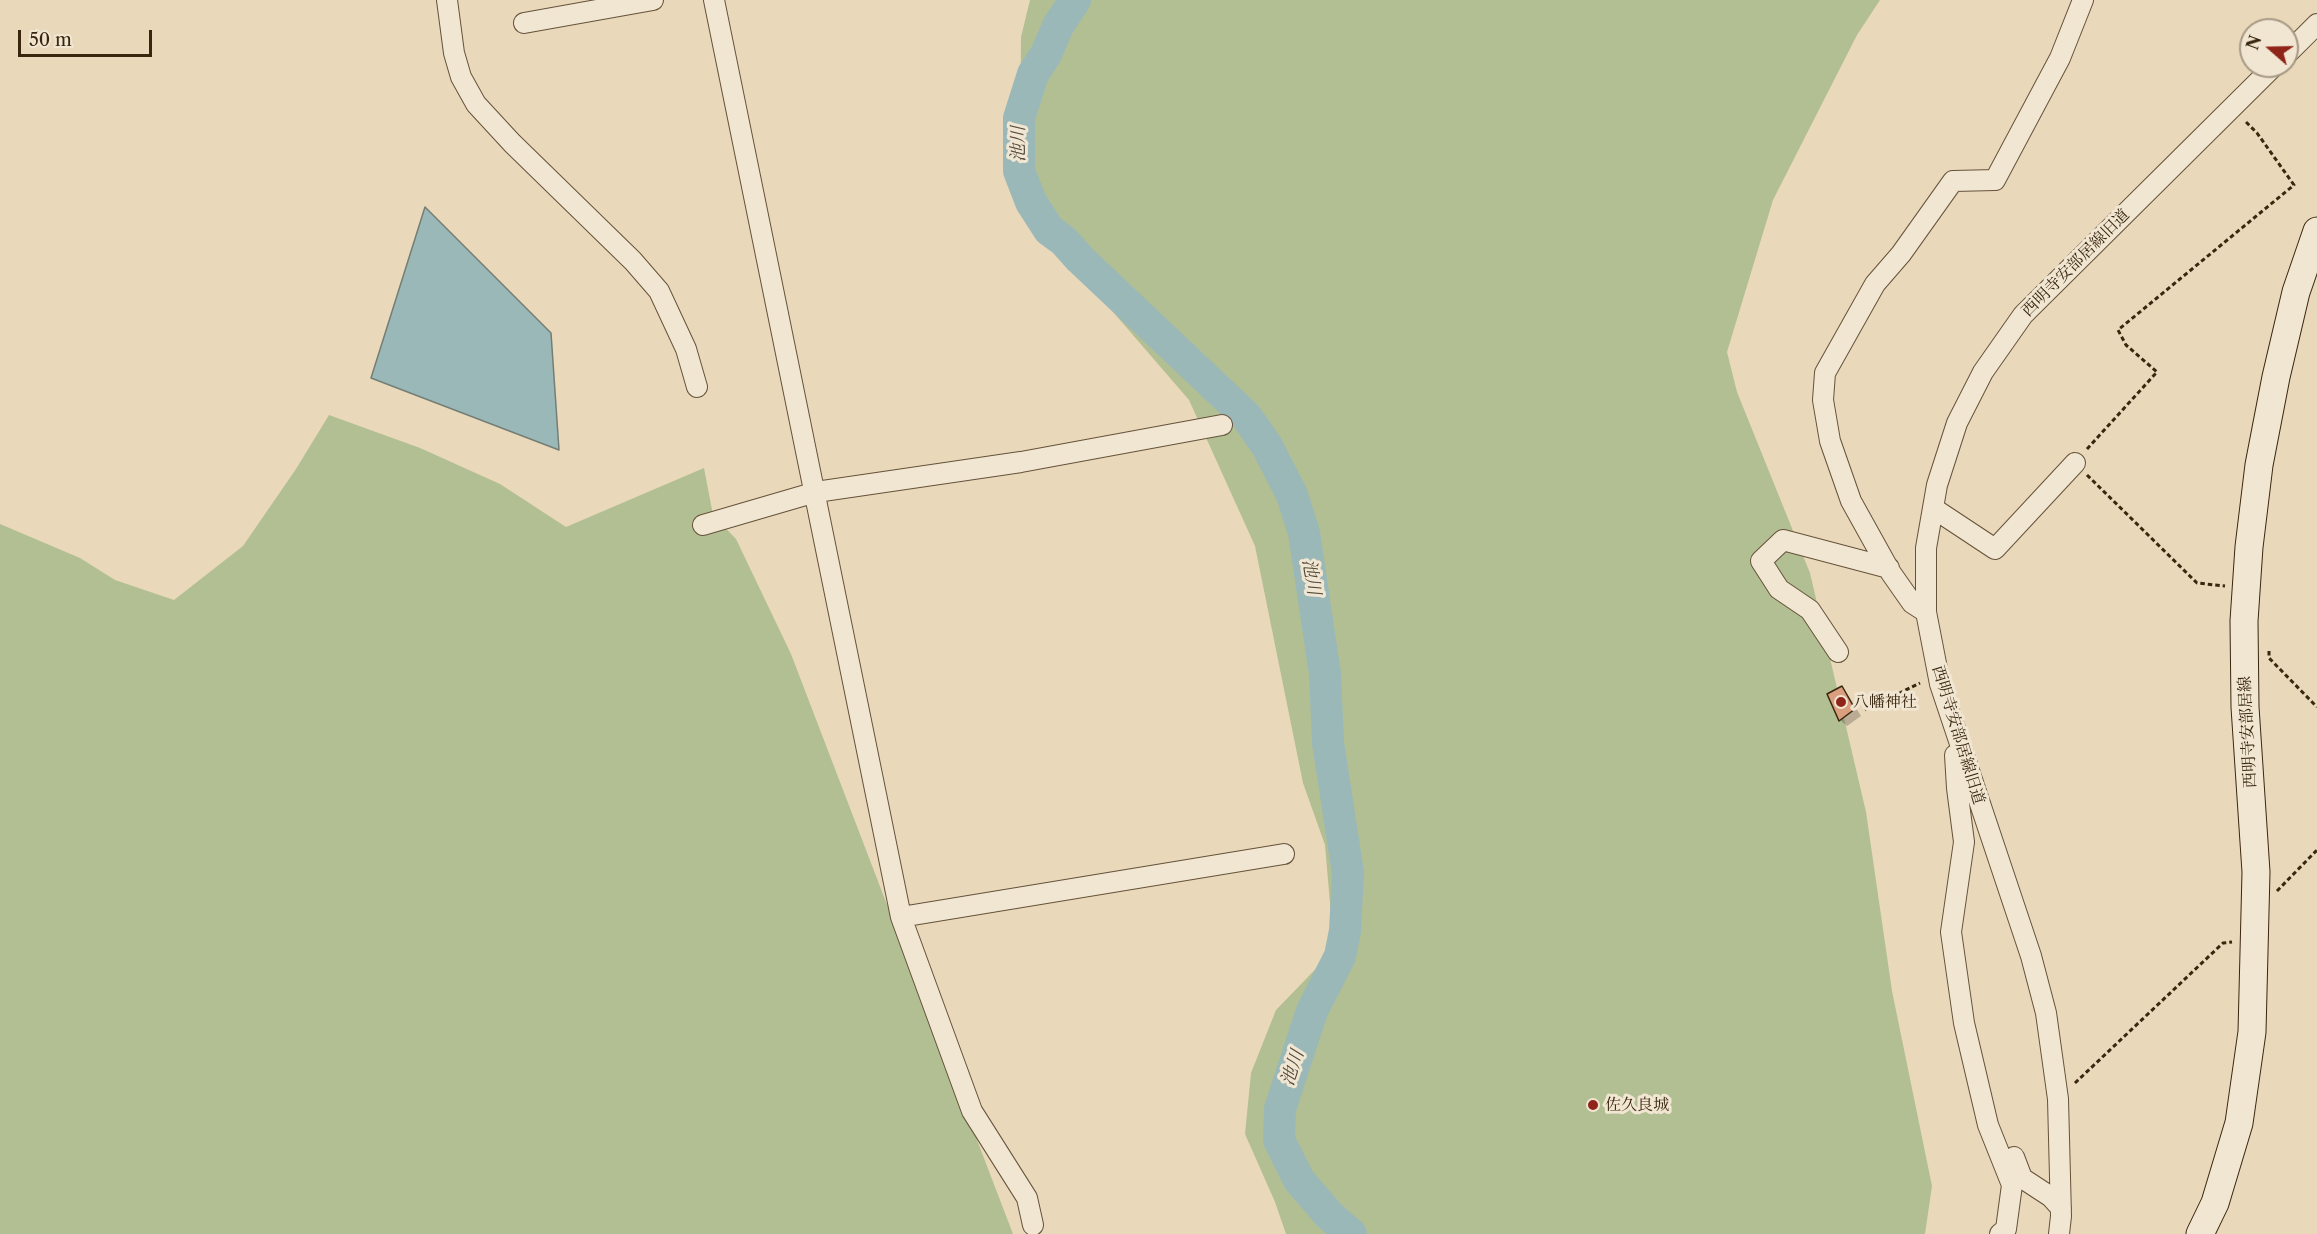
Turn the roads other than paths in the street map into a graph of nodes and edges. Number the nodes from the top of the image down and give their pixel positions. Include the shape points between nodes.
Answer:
1 (447, 0) edge
2 (653, 0) edge
3 (714, 0) edge
4 (2083, 0) edge
5 (524, 23) dead end
6 (2314, 31) edge
7 (2299, 44) edge
8 (2261, 78) edge
9 (2317, 231) edge
10 (697, 387) dead end
11 (1222, 425) dead end
12 (2074, 463) road end
13 (816, 492) junction
14 (1933, 508) junction
15 (703, 525) dead end
16 (1888, 568) junction
17 (1926, 612) junction
18 (1838, 652) dead end
19 (1954, 729) junction
20 (1284, 854) dead end
21 (901, 917) junction
22 (1988, 1125) junction
23 (2061, 1208) junction
24 (1033, 1226) dead end
25 (2000, 1234) edge
26 (2059, 1234) edge
27 (2200, 1234) edge

1 - 10 street via 454,53 461,77 476,104 659,291 687,349
2 - 5 street
3 - 13 street
4 - 16 street via 2060,58 1995,180 1953,181 1875,284 1825,373 1822,400 1830,441 1851,501
6 - 7 street
8 - 14 street, 西明寺安部居線旧道 via 2023,315 1983,372 1958,423
9 - 27 main road, 西明寺安部居線 via 2296,292 2263,443 2248,547 2244,621 2246,707 2256,872 2252,1032 2239,1123 2215,1203
11 - 13 street via 1021,462
12 - 14 street via 1995,549
13 - 15 street
13 - 21 street
14 - 17 street, 西明寺安部居線旧道 via 1926,548
16 - 17 street via 1912,603
16 - 18 street via 1783,540 1761,561 1779,589 1810,610
17 - 19 street, 西明寺安部居線旧道 via 1940,684
19 - 22 street via 1964,842 1951,932 1964,1023
19 - 23 street, 西明寺安部居線旧道 via 2031,956 2046,1013 2058,1099
20 - 21 street
21 - 24 street via 972,1111 1027,1198
22 - 23 street via 2002,1125 2022,1178
22 - 25 street via 2012,1185 2007,1229
23 - 26 street, 西明寺安部居線旧道

